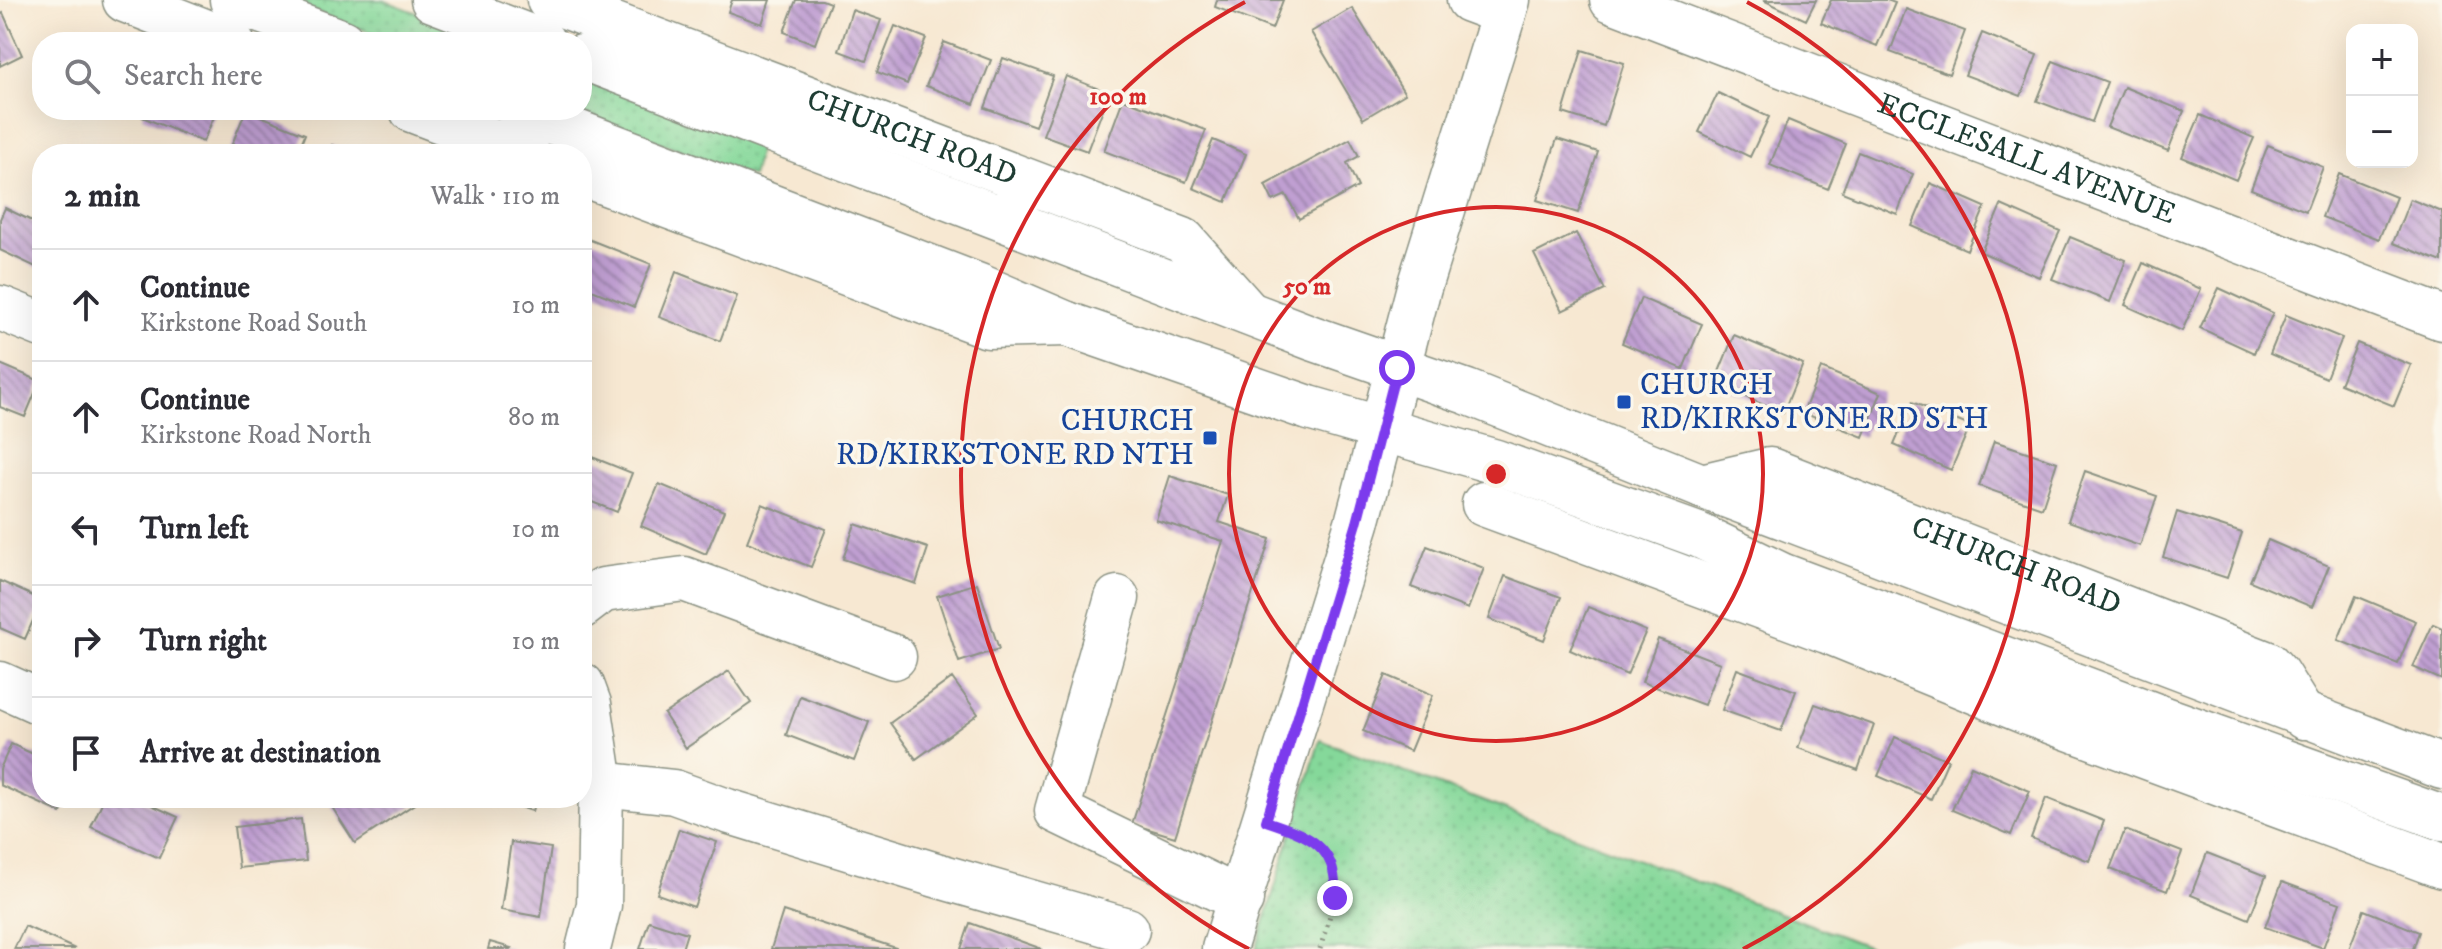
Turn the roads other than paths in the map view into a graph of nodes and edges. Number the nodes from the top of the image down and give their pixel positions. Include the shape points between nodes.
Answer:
1 (125, 0) edge
2 (232, 0) edge
3 (433, 0) edge
4 (549, 0) edge
5 (1612, 0) edge
6 (1494, 4) edge
7 (207, 32) edge
8 (316, 32) edge
9 (517, 32) edge
10 (592, 61) edge
11 (438, 120) edge
12 (545, 120) edge
13 (502, 144) edge
14 (592, 178) edge
15 (1025, 181) junction
16 (1009, 220) junction
17 (0, 308) edge
18 (1248, 313) junction
19 (2442, 318) edge
20 (32, 321) edge
21 (1067, 324) junction
22 (1397, 368) junction
23 (1382, 428) junction
24 (1578, 492) junction
25 (1484, 504) dead end
26 (1566, 534) junction
27 (592, 598) edge
28 (1117, 598) dead end
29 (1833, 614) junction
30 (894, 657) dead end
31 (0, 684) edge
32 (32, 698) edge
33 (592, 724) edge
34 (2442, 767) edge
35 (601, 784) junction
36 (2442, 818) edge
37 (2442, 866) edge
38 (1241, 900) junction
39 (1127, 930) dead end
40 (588, 949) edge
41 (1224, 949) edge

1 - 7 main road
2 - 8 main road
3 - 9 main road
4 - 15 main road, CHURCH ROAD
5 - 19 main road, ECCLESALL AVENUE
6 - 22 main road
10 - 16 main road, CHURCH ROAD
11 - 13 main road
12 - 21 main road
14 - 21 main road via 988,326
15 - 16 main road
15 - 18 main road, CHURCH ROAD via 1183,240
16 - 18 main road, CHURCH ROAD
17 - 20 main road
18 - 22 main road, CHURCH ROAD
21 - 23 main road
22 - 23 main road
22 - 34 main road, CHURCH ROAD
23 - 24 main road
23 - 38 main road
24 - 26 main road
24 - 29 main road via 1698,535 1781,575
25 - 26 main road
26 - 29 main road
27 - 30 main road via 603,590 684,579
28 - 38 main road via 1057,811
29 - 36 main road
29 - 37 main road via 2028,713
31 - 32 main road
33 - 35 main road
35 - 39 main road via 674,792
35 - 40 main road via 599,905
38 - 41 main road

